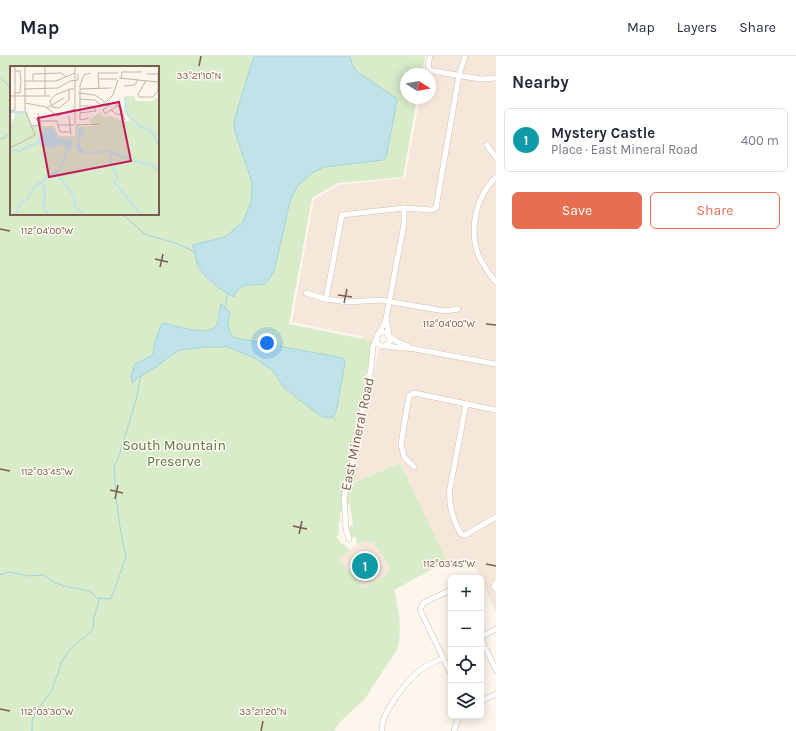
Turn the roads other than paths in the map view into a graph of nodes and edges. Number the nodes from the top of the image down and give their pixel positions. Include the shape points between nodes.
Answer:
1 (430, 56) edge
2 (465, 56) edge
3 (459, 75) junction
4 (496, 78) edge
5 (487, 145) dead end
6 (496, 158) edge
7 (496, 177) edge
8 (404, 208) junction
9 (496, 282) edge
10 (306, 293) dead end
11 (326, 299) junction
12 (390, 301) junction
13 (458, 309) dead end
14 (386, 319) junction
15 (378, 336) junction
16 (389, 336) junction
17 (382, 345) junction
18 (414, 349) junction
19 (373, 353) junction
20 (496, 364) edge
21 (466, 404) junction
22 (496, 410) edge
23 (414, 466) dead end
24 (496, 517) edge
25 (349, 539) dead end
26 (496, 583) edge
27 (496, 590) edge
28 (448, 591) edge
29 (496, 629) edge
30 (484, 636) edge
31 (484, 644) edge
32 (443, 658) junction
33 (448, 668) edge
34 (496, 670) edge
35 (496, 694) edge
36 (484, 700) edge
37 (459, 719) edge
38 (382, 731) edge
39 (454, 731) edge

1 - 3 street via 429,69
2 - 3 street
3 - 4 street via 480,79
3 - 8 street via 436,208
5 - 6 street
7 - 9 street via 480,200 474,226 478,253
8 - 11 street via 342,215
8 - 12 street, East Mineral Road via 404,224
10 - 11 street
11 - 12 street via 348,302
12 - 13 street via 445,311
12 - 14 street, East Mineral Road
14 - 15 street, East Mineral Road
14 - 16 street, East Mineral Road
15 - 16 street via 384,332
15 - 17 street via 377,342
15 - 19 street, East Mineral Road
16 - 17 street via 389,342
16 - 18 street
17 - 18 street
17 - 19 street
18 - 20 street
19 - 25 street, East Mineral Road via 344,499
21 - 22 street
21 - 23 street via 414,393 409,396 401,444 404,457
21 - 24 street via 449,497 451,513 461,534 464,535
26 - 27 street
28 - 32 street via 423,603 420,610
29 - 30 street
31 - 34 street
32 - 33 street
32 - 38 street via 419,671 404,686 382,722
35 - 36 street
37 - 39 street

